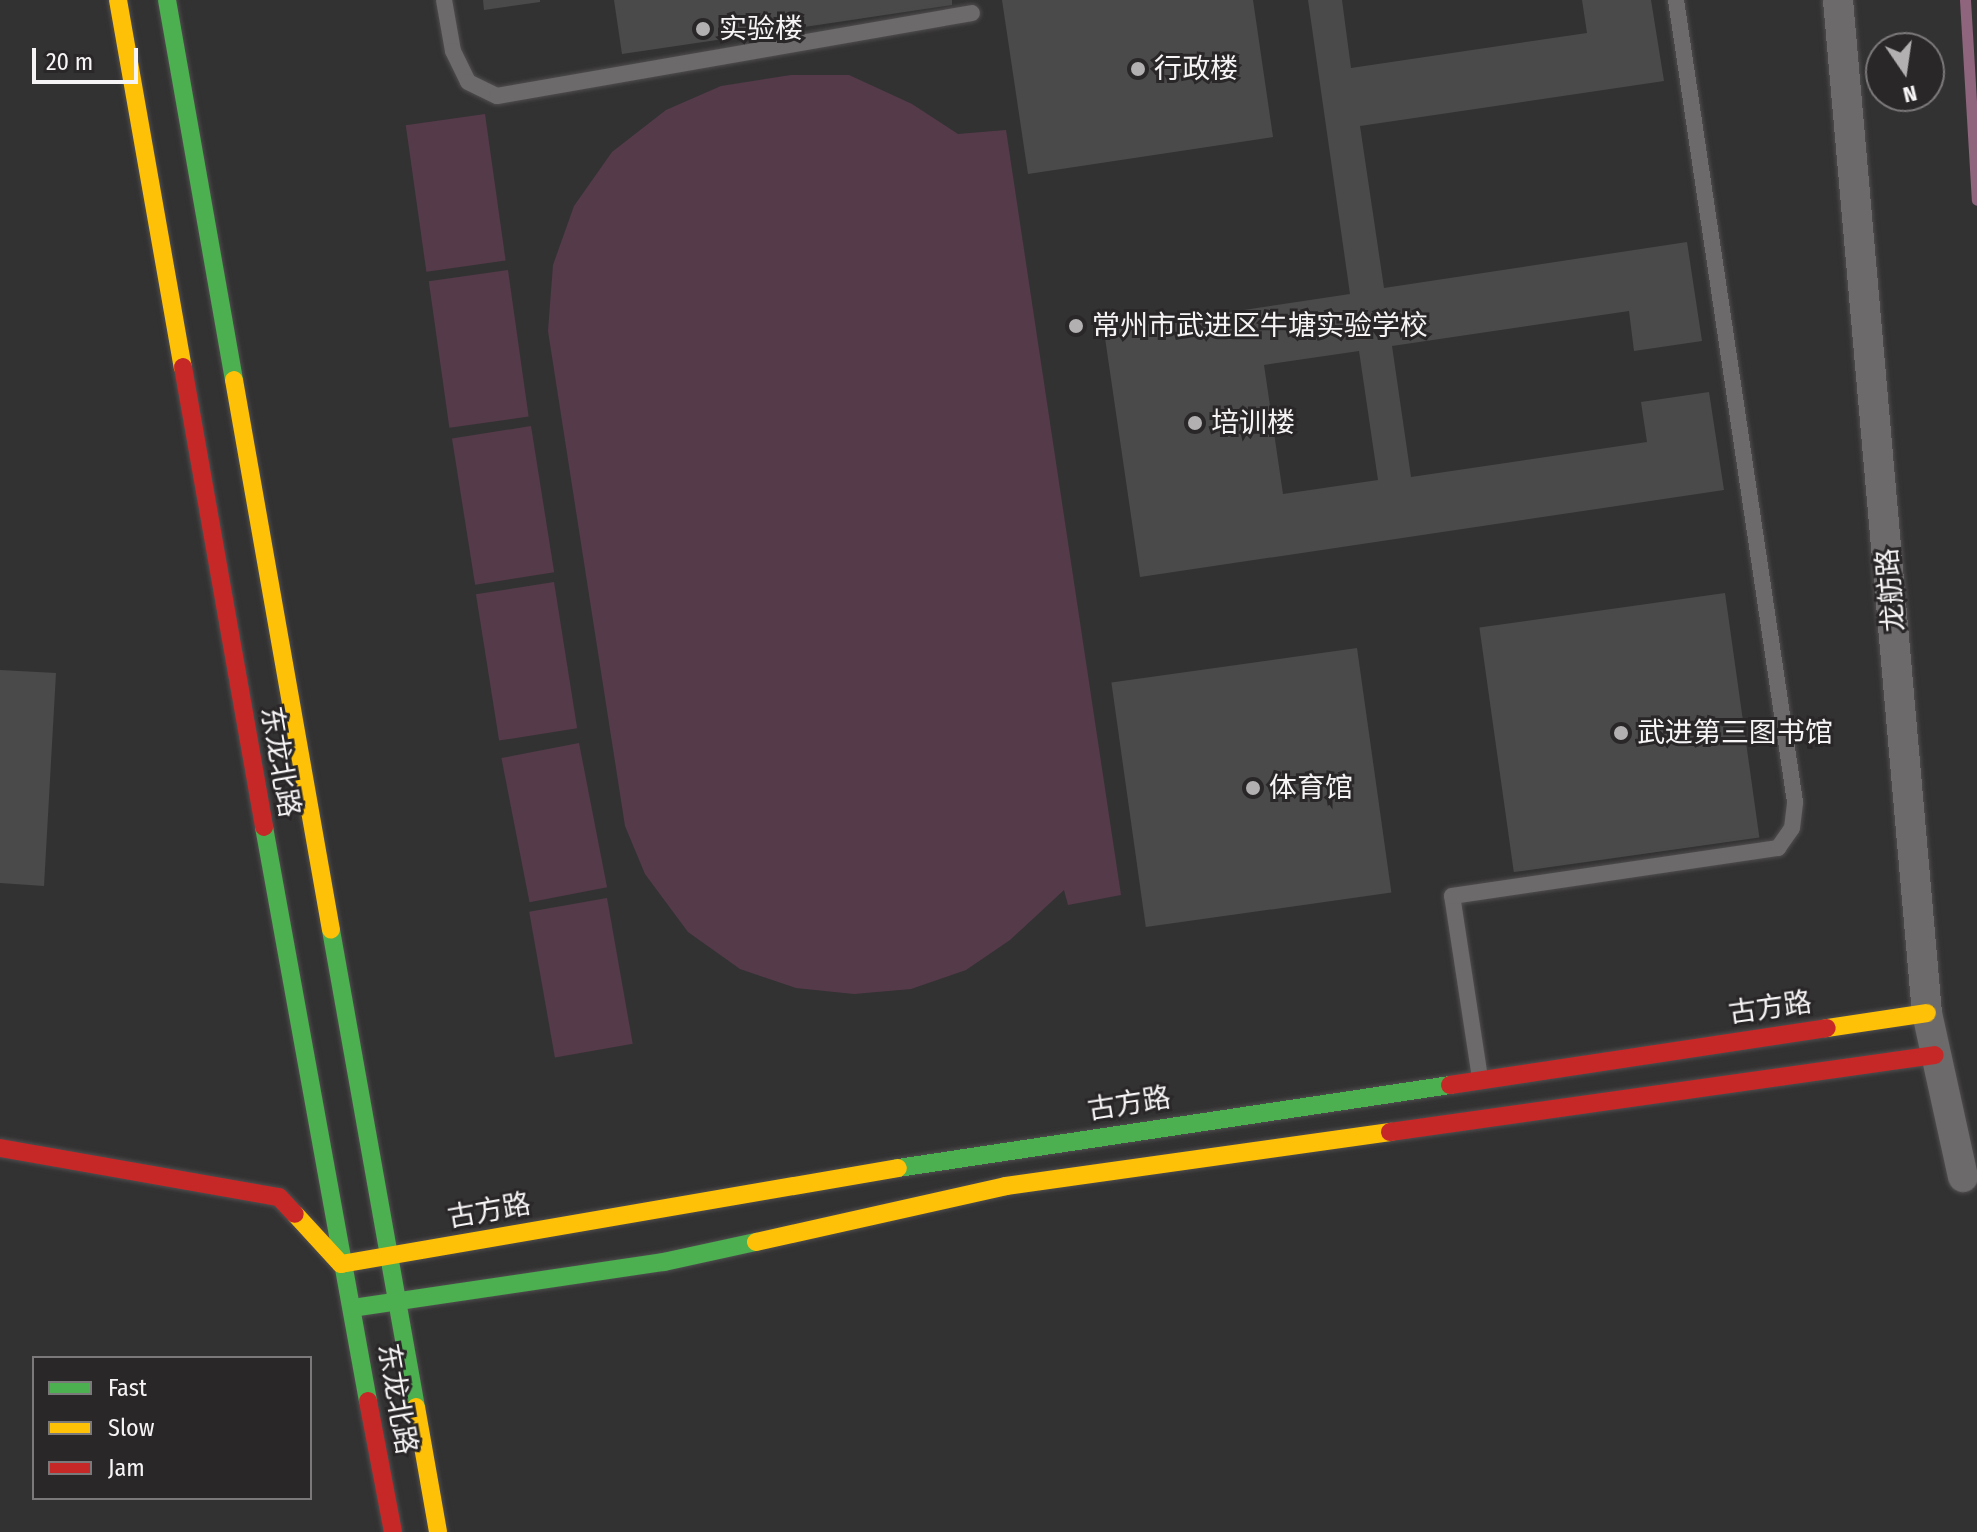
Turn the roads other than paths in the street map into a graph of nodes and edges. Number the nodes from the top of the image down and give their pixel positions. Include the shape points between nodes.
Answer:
1 (118, 0) edge
2 (167, 0) edge
3 (444, 0) edge
4 (1676, 0) edge
5 (1838, 0) edge
6 (972, 13) dead end
7 (1927, 1013) junction
8 (1935, 1055) junction
9 (1480, 1080) junction
10 (0, 1148) edge
11 (1963, 1177) dead end
12 (389, 1257) junction
13 (341, 1264) junction
14 (396, 1301) junction
15 (352, 1308) junction
16 (393, 1532) edge
17 (438, 1532) edge

1 - 13 street, 东龙北路
2 - 12 street, 东龙北路
3 - 6 lane via 453,51 468,82 497,96
4 - 9 lane via 1795,802 1792,828 1778,848 1452,896
5 - 7 street, 龙舫路
7 - 8 street, 龙舫路
7 - 9 street, 古方路
8 - 11 street, 龙舫路
8 - 14 street via 1006,1186 664,1262
9 - 12 street, 古方路 via 916,1165
10 - 13 street via 279,1197
12 - 13 street, 古方路
12 - 14 street, 东龙北路
13 - 15 street, 东龙北路
14 - 15 street
14 - 17 street, 东龙北路
15 - 16 street, 东龙北路

